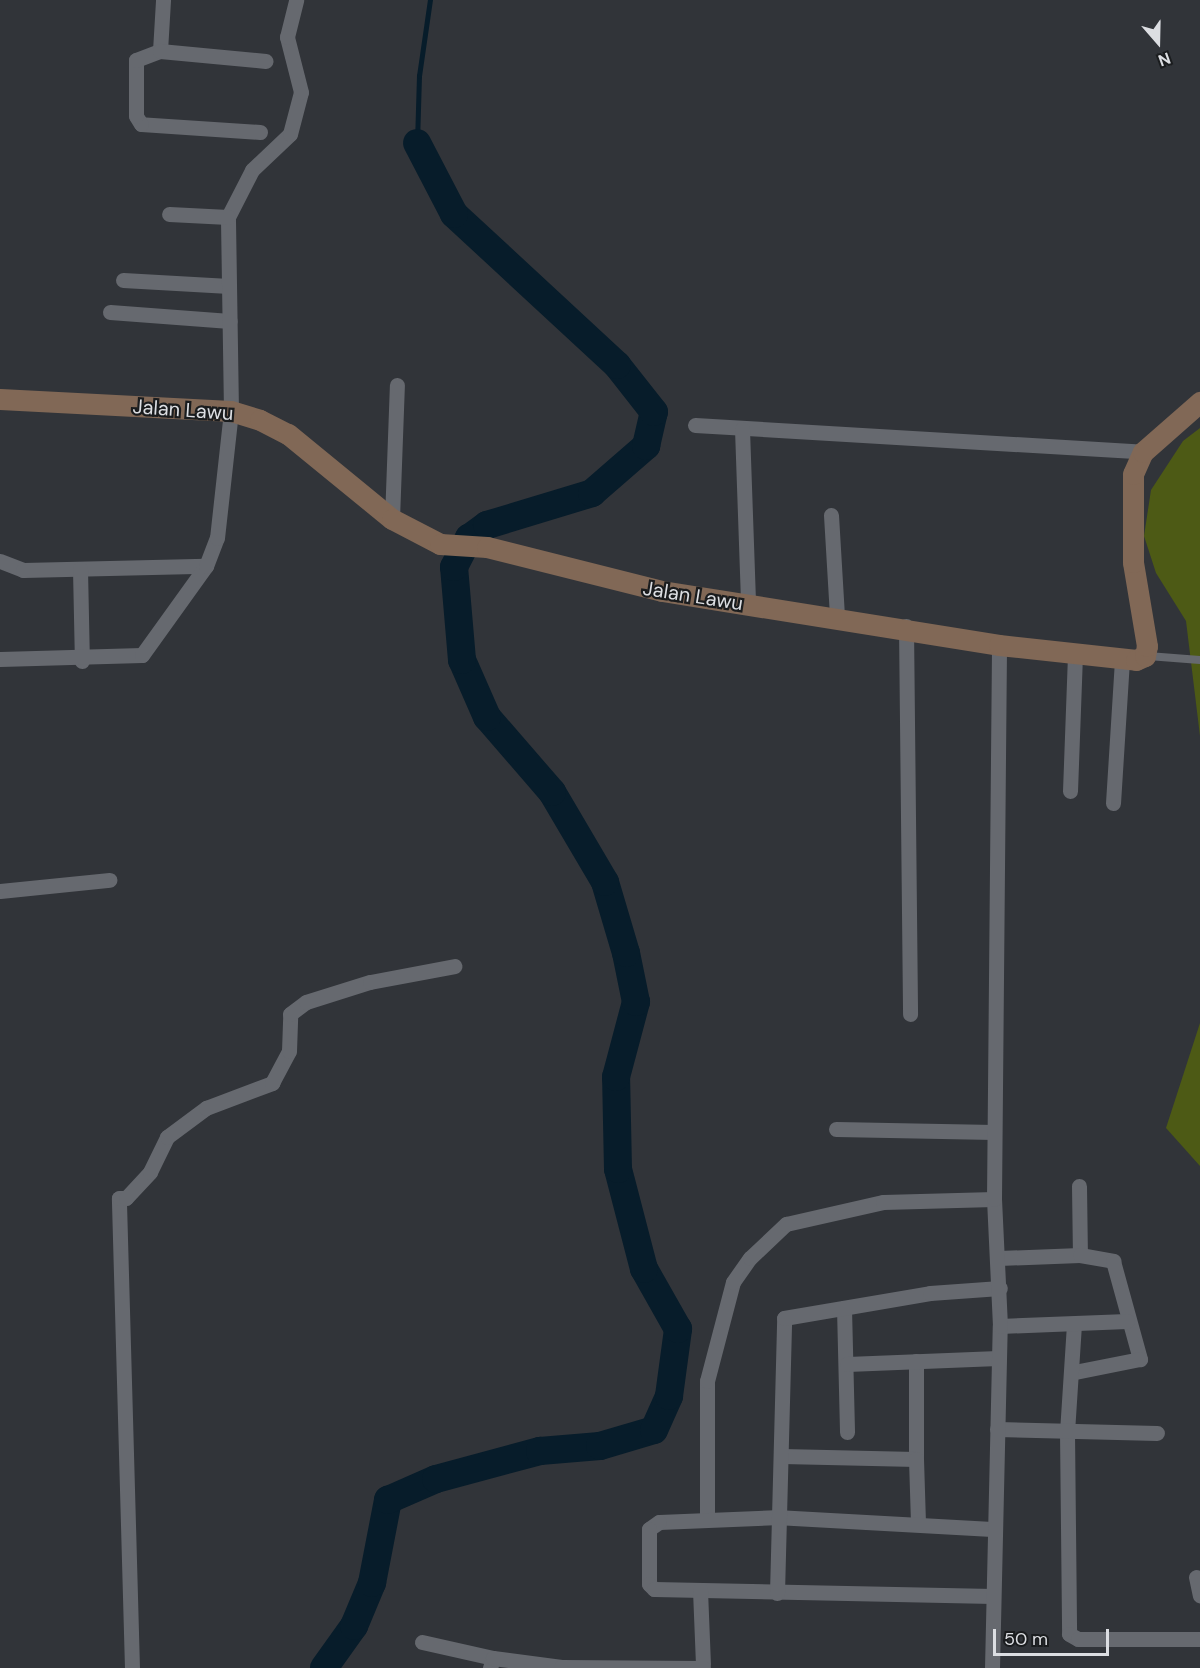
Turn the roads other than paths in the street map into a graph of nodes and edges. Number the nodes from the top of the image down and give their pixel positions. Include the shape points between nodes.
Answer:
1 (163, 0) edge
2 (296, 0) edge
3 (160, 51) junction
4 (266, 61) dead end
5 (260, 132) dead end
6 (169, 214) dead end
7 (228, 217) junction
8 (123, 280) dead end
9 (229, 286) junction
10 (110, 312) dead end
11 (230, 321) junction
12 (397, 385) dead end
13 (0, 399) edge
14 (1200, 402) edge
15 (231, 411) junction
16 (695, 425) dead end
17 (742, 429) junction
18 (1143, 452) junction
19 (831, 515) dead end
20 (392, 519) junction
21 (0, 561) edge
22 (206, 566) junction
23 (80, 569) junction
24 (748, 605) junction
25 (837, 616) junction
26 (906, 626) junction
27 (999, 645) junction
28 (1075, 652) junction
29 (1145, 656) junction
30 (1122, 658) junction
31 (0, 659) edge
32 (1200, 660) edge
33 (82, 661) junction
34 (1070, 791) dead end
35 (1113, 803) dead end
36 (109, 880) dead end
37 (0, 891) edge
38 (455, 966) dead end
39 (910, 1014) dead end
40 (836, 1129) dead end
41 (994, 1132) junction
42 (1079, 1186) dead end
43 (994, 1198) junction
44 (1080, 1255) junction
45 (999, 1258) junction
46 (1000, 1288) junction
47 (844, 1308) junction
48 (1127, 1321) junction
49 (1074, 1324) junction
50 (1000, 1326) junction
51 (998, 1359) junction
52 (916, 1361) junction
53 (847, 1364) junction
54 (1075, 1372) junction
55 (997, 1429) junction
56 (847, 1432) dead end
57 (1068, 1432) junction
58 (1157, 1433) dead end
59 (782, 1456) junction
60 (916, 1459) junction
61 (780, 1517) junction
62 (707, 1518) junction
63 (918, 1524) junction
64 (992, 1529) junction
65 (1196, 1577) dead end
66 (700, 1590) junction
67 (777, 1593) junction
68 (993, 1596) junction
69 (1200, 1596) edge
70 (1200, 1639) edge
71 (422, 1642) dead end
72 (492, 1663) edge
73 (703, 1666) edge
74 (132, 1668) edge
75 (992, 1668) edge

1 - 3 street
2 - 7 street via 287,37 300,92 290,134 252,170
3 - 4 street
3 - 5 street via 136,60 136,116 141,124
6 - 7 street
7 - 9 street
8 - 9 street
9 - 11 street
10 - 11 street
11 - 15 street
12 - 20 street
13 - 15 street, Jalan Lawu
14 - 18 street
15 - 20 street, Jalan Lawu via 288,434
15 - 22 street via 217,538
16 - 17 street
17 - 18 street
17 - 24 street
18 - 29 street via 1129,496
19 - 25 street
20 - 24 street, Jalan Lawu via 440,544 487,547 627,585
21 - 23 street via 23,570
22 - 23 street
22 - 33 street via 152,647 128,658
23 - 33 street
24 - 25 street, Jalan Lawu
25 - 26 street, Jalan Lawu
26 - 27 street, Jalan Lawu
26 - 39 street
27 - 28 street, Jalan Lawu
27 - 41 street
28 - 30 street, Jalan Lawu
28 - 34 street
29 - 30 street, Jalan Lawu
29 - 32 lane
30 - 35 street
31 - 33 street
36 - 37 street
38 - 74 street via 370,982 306,1002 290,1014 289,1051 272,1083 198,1114 167,1137 150,1172 126,1198 119,1198
40 - 41 street
41 - 43 street
42 - 44 street
43 - 45 street
43 - 62 street via 883,1202 786,1224 750,1258 733,1282 707,1381
44 - 45 street
44 - 48 street via 1113,1261
45 - 46 street
46 - 47 street
46 - 50 street
47 - 53 street
47 - 59 street via 789,1315 782,1323
48 - 49 street
48 - 54 street via 1138,1362
49 - 50 street
49 - 54 street
50 - 51 street
51 - 52 street
51 - 55 street
52 - 53 street
52 - 60 street
53 - 56 street
54 - 57 street
55 - 57 street
55 - 64 street
57 - 58 street
57 - 70 street via 1072,1637
59 - 60 street
59 - 61 street
60 - 63 street
61 - 62 street
61 - 63 street
61 - 67 street
62 - 66 street via 659,1522 649,1528 649,1584 654,1589
63 - 64 street
64 - 68 street
65 - 69 street
66 - 67 street
66 - 73 street
67 - 68 street
68 - 75 street
71 - 72 street
72 - 73 street via 561,1667

